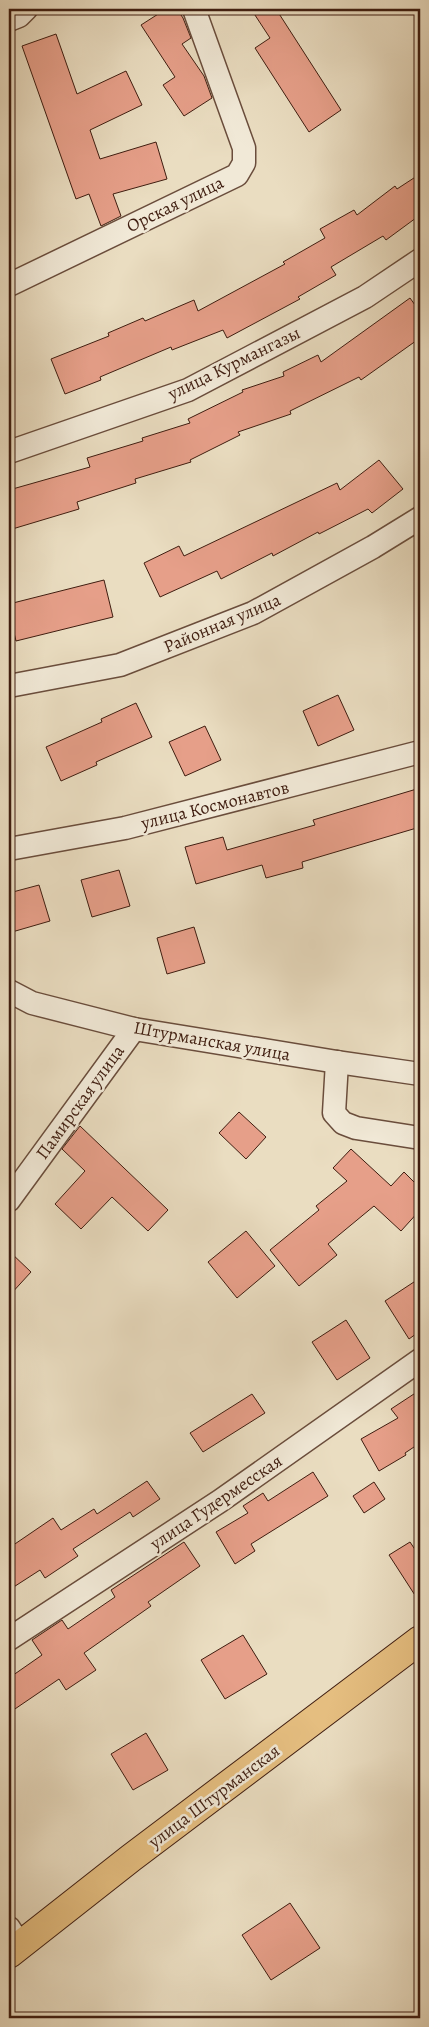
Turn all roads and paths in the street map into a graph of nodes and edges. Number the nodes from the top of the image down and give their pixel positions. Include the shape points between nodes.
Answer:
1 (26, 9) edge
2 (194, 9) edge
3 (9, 20) edge
4 (420, 260) edge
5 (9, 285) edge
6 (9, 452) edge
7 (420, 518) edge
8 (9, 686) edge
9 (420, 752) edge
10 (9, 849) edge
11 (9, 991) edge
12 (134, 1029) junction
13 (337, 1062) junction
14 (420, 1074) edge
15 (420, 1138) edge
16 (9, 1200) edge
17 (420, 1360) edge
18 (9, 1639) edge
19 (420, 1640) edge
20 (13, 1942) edge

1 - 3 street
2 - 5 street, Орская улица via 244,148 244,163 237,175
4 - 6 street, улица Курмангазы via 365,297 188,390
7 - 8 street, Районная улица via 253,614 120,665
9 - 10 street, улица Космонавтов via 125,828
11 - 12 street, Штурманская улица via 32,1003
12 - 13 street, Штурманская улица
12 - 16 street, Памирская улица
13 - 14 street, Штурманская улица
13 - 15 street via 334,1113 343,1123
17 - 18 street, улица Гудермесская via 220,1501
19 - 20 main road, улица Штурманская via 131,1858

